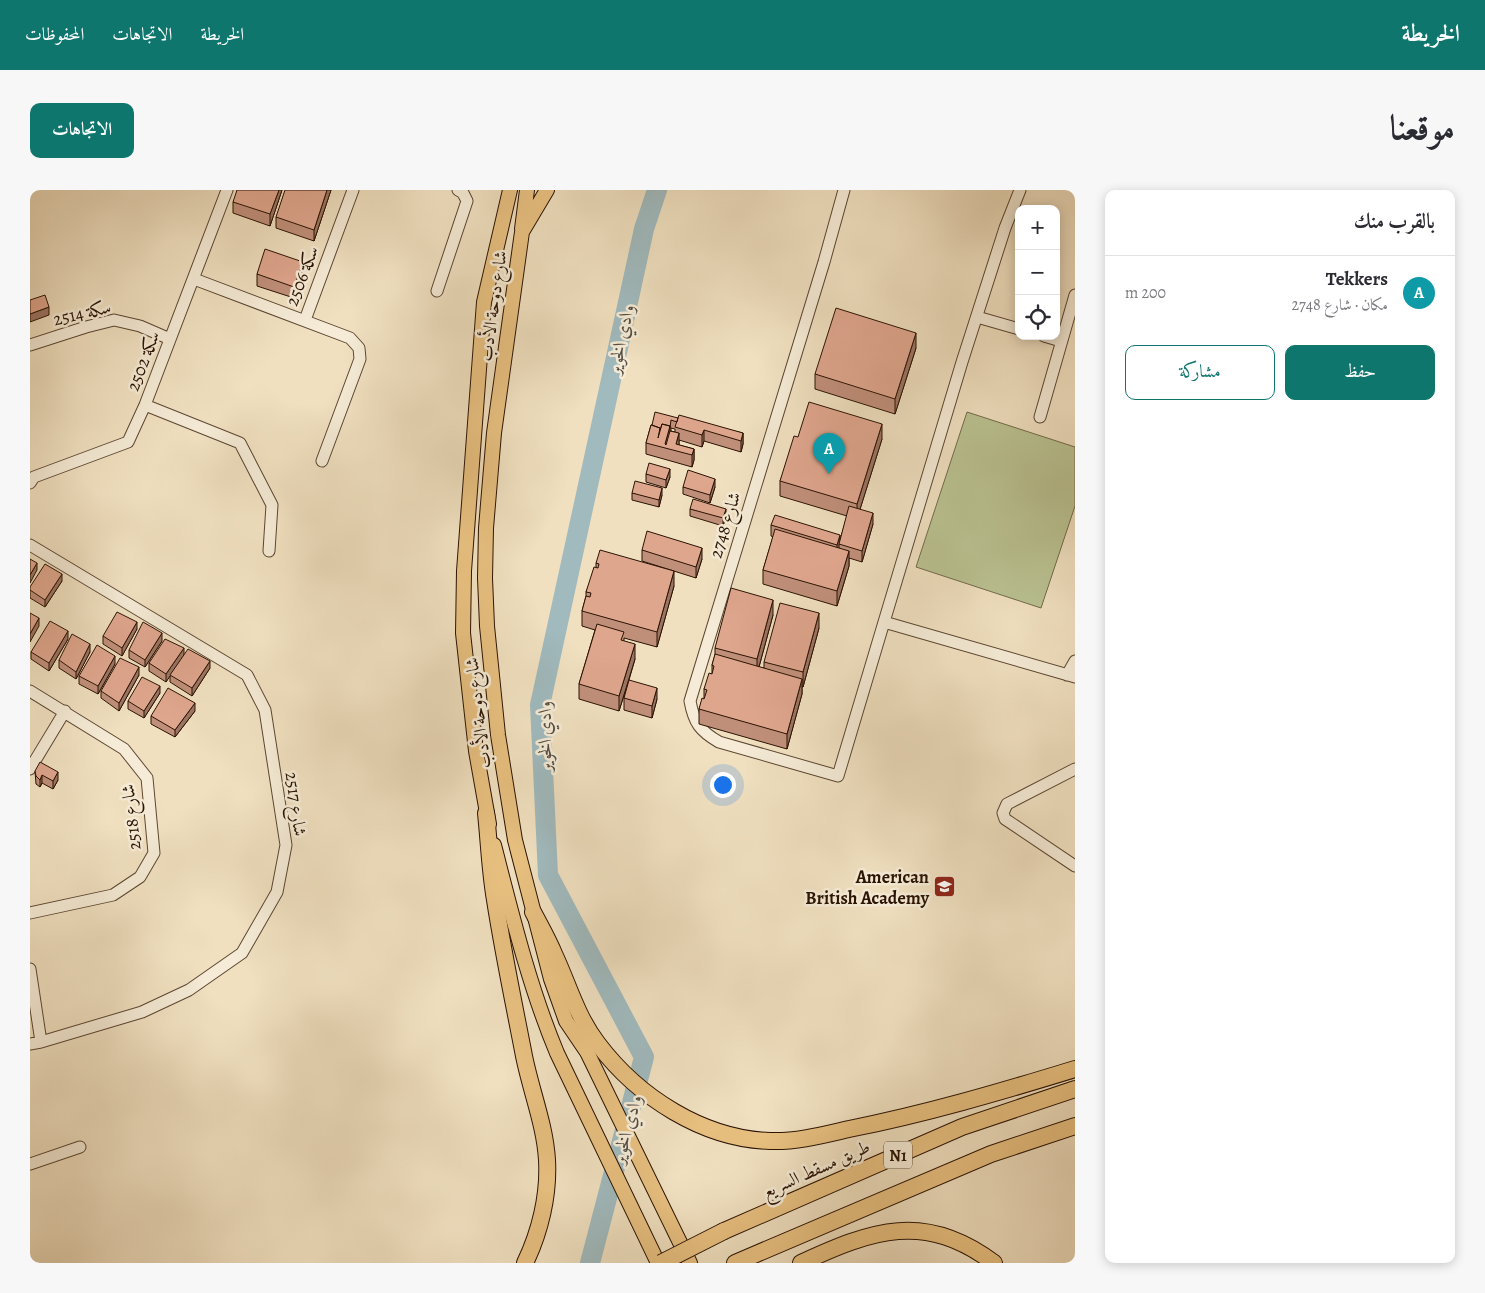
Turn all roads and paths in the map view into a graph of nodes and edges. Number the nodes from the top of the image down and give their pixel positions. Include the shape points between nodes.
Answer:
1 (227, 190) edge
2 (353, 190) edge
3 (458, 190) edge
4 (510, 190) edge
5 (527, 190) edge
6 (547, 190) edge
7 (844, 190) edge
8 (1020, 190) edge
9 (522, 232) junction
10 (194, 279) junction
11 (437, 291) dead end
12 (1075, 295) edge
13 (977, 317) junction
14 (305, 320) junction
15 (1015, 328) edge
16 (170, 339) junction
17 (1058, 340) edge
18 (1062, 341) junction
19 (30, 345) edge
20 (145, 405) junction
21 (1040, 417) dead end
22 (322, 461) dead end
23 (30, 483) edge
24 (30, 545) edge
25 (269, 551) dead end
26 (884, 622) junction
27 (1075, 661) edge
28 (1071, 676) edge
29 (30, 691) edge
30 (65, 712) junction
31 (30, 769) edge
32 (1075, 769) edge
33 (486, 813) junction
34 (1075, 866) edge
35 (533, 912) junction
36 (30, 914) edge
37 (30, 969) edge
38 (35, 1043) edge
39 (1075, 1069) edge
40 (1075, 1090) edge
41 (1075, 1126) edge
42 (80, 1147) dead end
43 (30, 1164) edge
44 (738, 1261) edge
45 (525, 1263) edge
46 (660, 1263) edge
47 (690, 1263) edge
48 (801, 1263) edge
49 (994, 1263) edge

1 - 10 street, 2502 سكة
2 - 14 street, سكة 2506
3 - 11 street via 467,201
4 - 33 main road, شارع دوحة الأدب via 484,302 464,571 463,633
5 - 9 main road
6 - 9 main road, شارع دوحة الأدب
7 - 26 street, شارع 2748 via 690,701 692,716 704,733 719,742 838,776
8 - 13 street
9 - 35 main road, شارع دوحة الأدب via 494,432 485,578 498,735 515,840
10 - 14 street, سكة 2506
10 - 16 street, 2502 سكة
12 - 18 street
13 - 15 street
13 - 26 street
14 - 22 street via 350,338 359,348 360,359
16 - 19 street, سكة 2514 via 140,326 114,320
16 - 20 street, 2502 سكة
17 - 18 street
18 - 21 street
20 - 23 street, 2502 سكة via 128,442 34,477
20 - 25 street via 240,443 272,505
24 - 38 street, 2517 شارع via 247,675 264,710 286,845 278,892 242,953 189,990 142,1012
26 - 28 street
27 - 28 street
29 - 30 street, 2518 شارع
30 - 31 street
30 - 36 street, 2518 شارع via 124,749 147,778 154,853 140,876 113,895
32 - 34 street via 1007,804 1003,813 1005,819
33 - 45 highway via 494,898 547,1160 541,1220
33 - 46 main road, شارع دوحة الأدب via 542,1018
35 - 39 highway via 575,1006 598,1045 652,1097 682,1117 712,1129 749,1139 789,1141 924,1112
35 - 47 main road, شارع دوحة الأدب via 566,1021 586,1052
37 - 38 street
40 - 46 highway, طريق مسقط السريع / N1, bridge via 962,1127 724,1231
41 - 44 highway, N1 via 991,1154
42 - 43 street
48 - 49 highway via 862,1237 911,1230 957,1240

